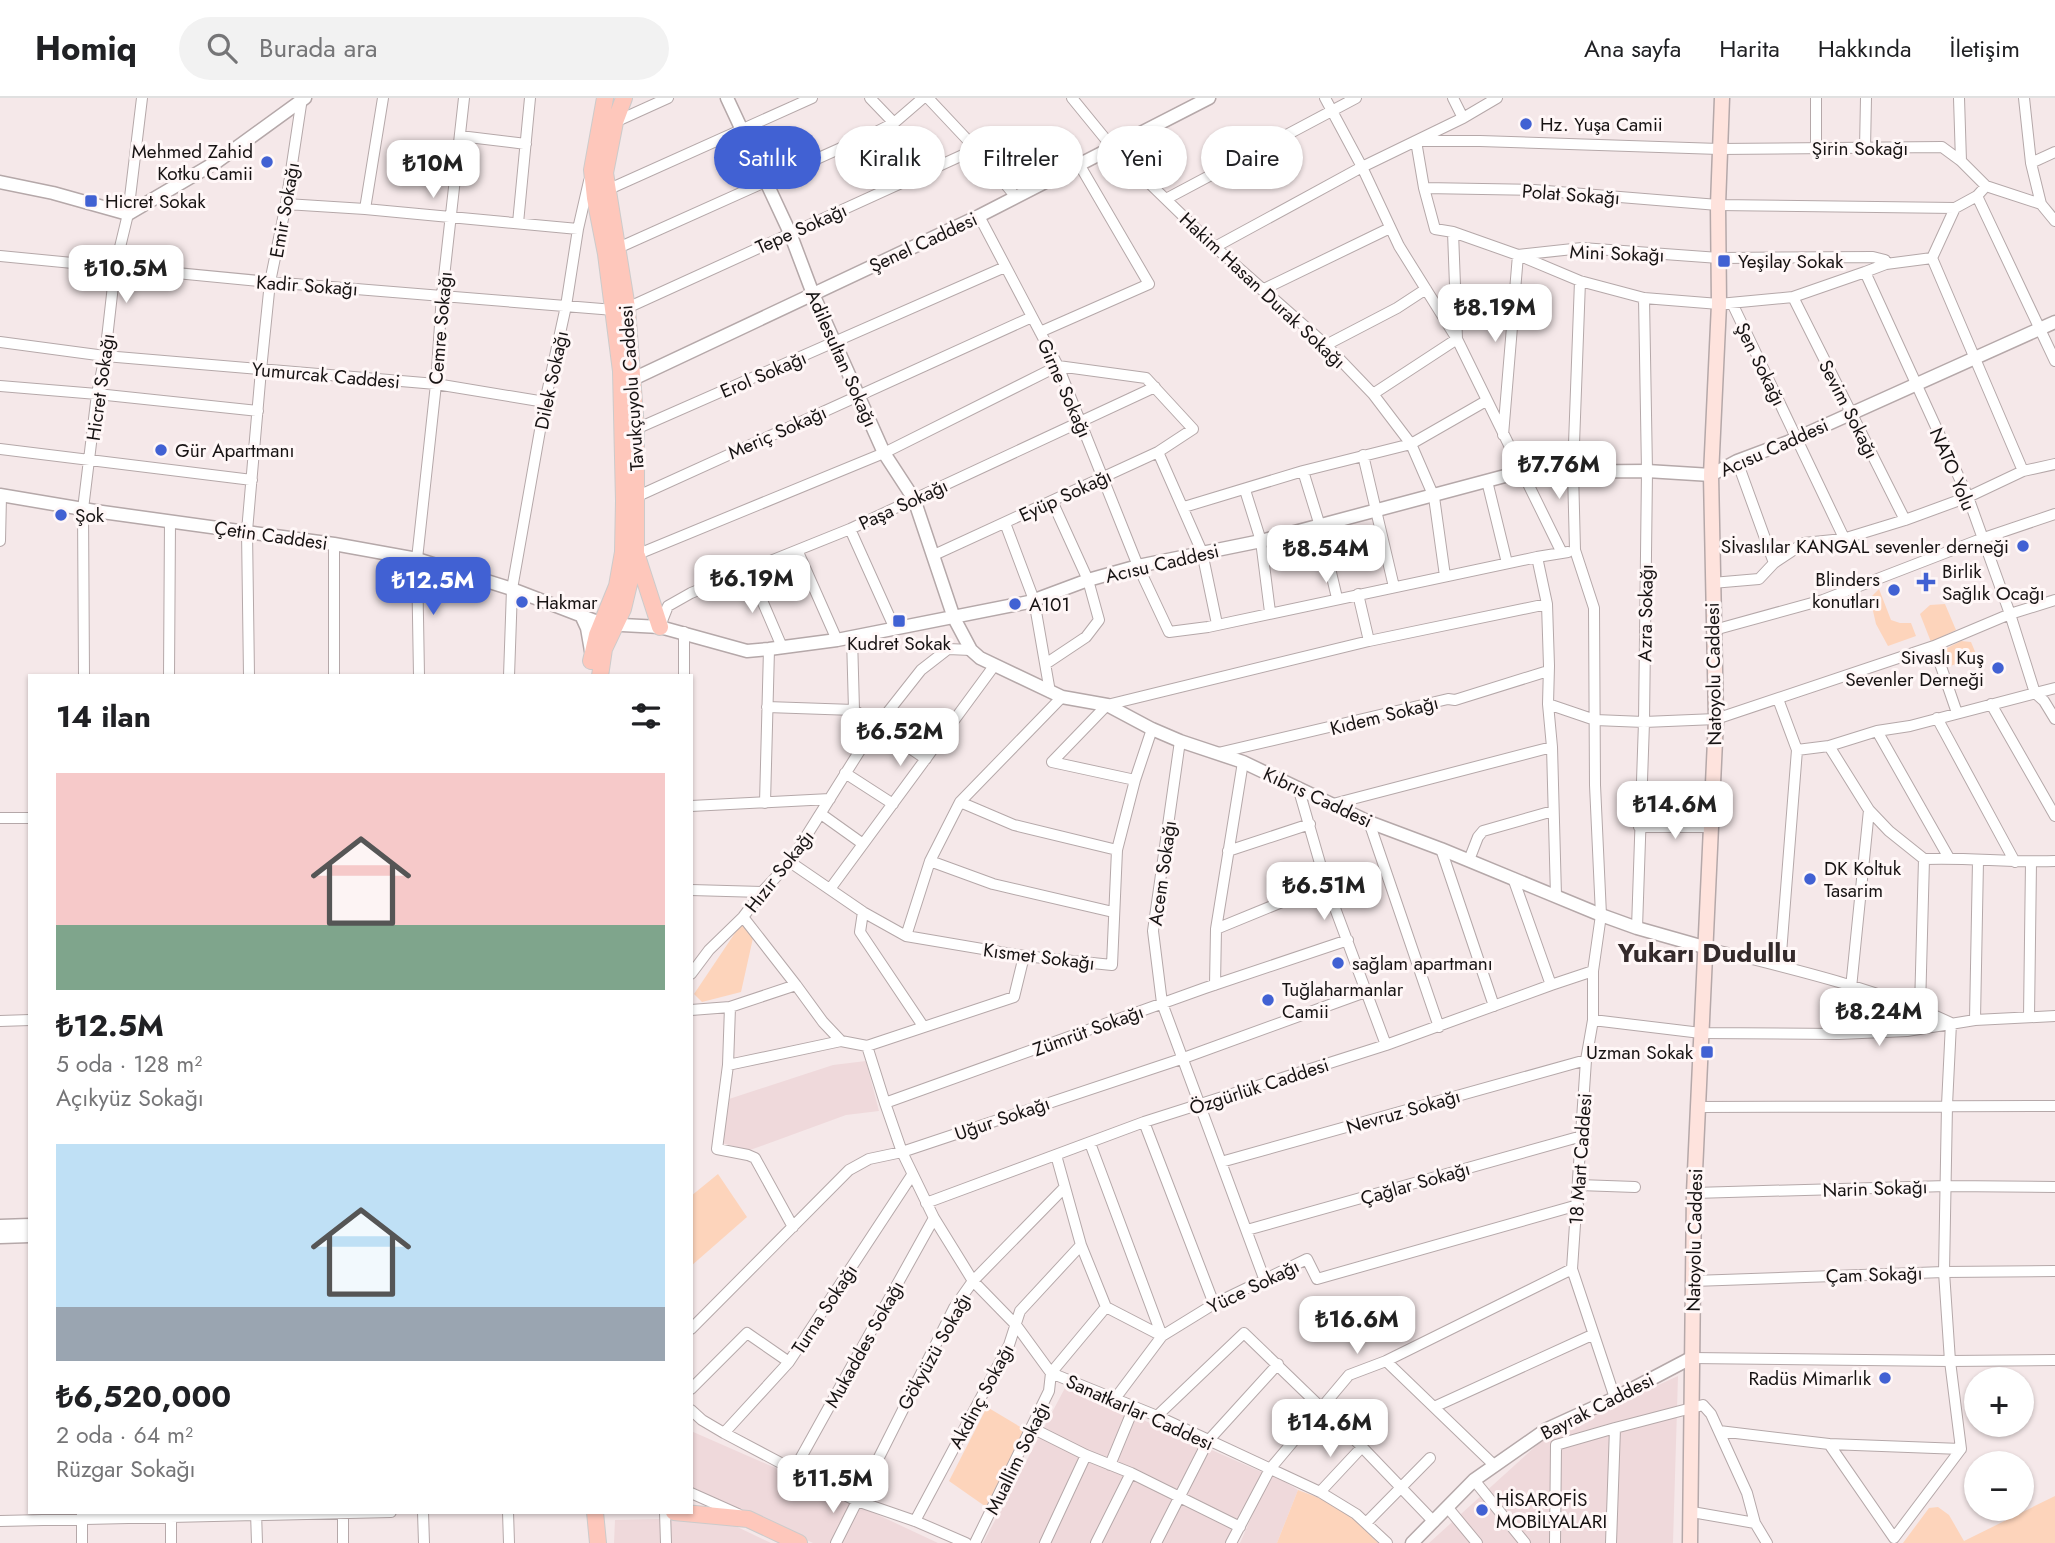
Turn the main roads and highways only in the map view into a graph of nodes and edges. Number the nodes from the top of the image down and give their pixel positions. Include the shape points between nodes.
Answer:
1 (605, 98) edge
2 (624, 98) edge
3 (1722, 98) edge
4 (621, 309) junction
5 (636, 555) junction
6 (609, 625) junction
7 (660, 627) road end
8 (590, 674) edge
9 (600, 674) edge
10 (595, 1514) edge
11 (693, 1514) edge
12 (597, 1543) edge
13 (799, 1543) edge
14 (1690, 1543) edge

1 - 4 main road via 592,170 594,198
2 - 4 main road, Tavukçuyolu Caddesi via 605,173 618,248
3 - 14 main road, Natoyolu Caddesi via 1718,205 1725,303 1711,475 1716,719 1695,1193
4 - 5 main road, Tavukçuyolu Caddesi via 636,429
4 - 6 main road via 625,500 623,552
5 - 6 main road, Tavukçuyolu Caddesi via 630,589
5 - 7 main road
6 - 8 main road via 592,654
6 - 9 main road, Tavukçuyolu Caddesi
10 - 12 main road
11 - 13 main road via 748,1519

